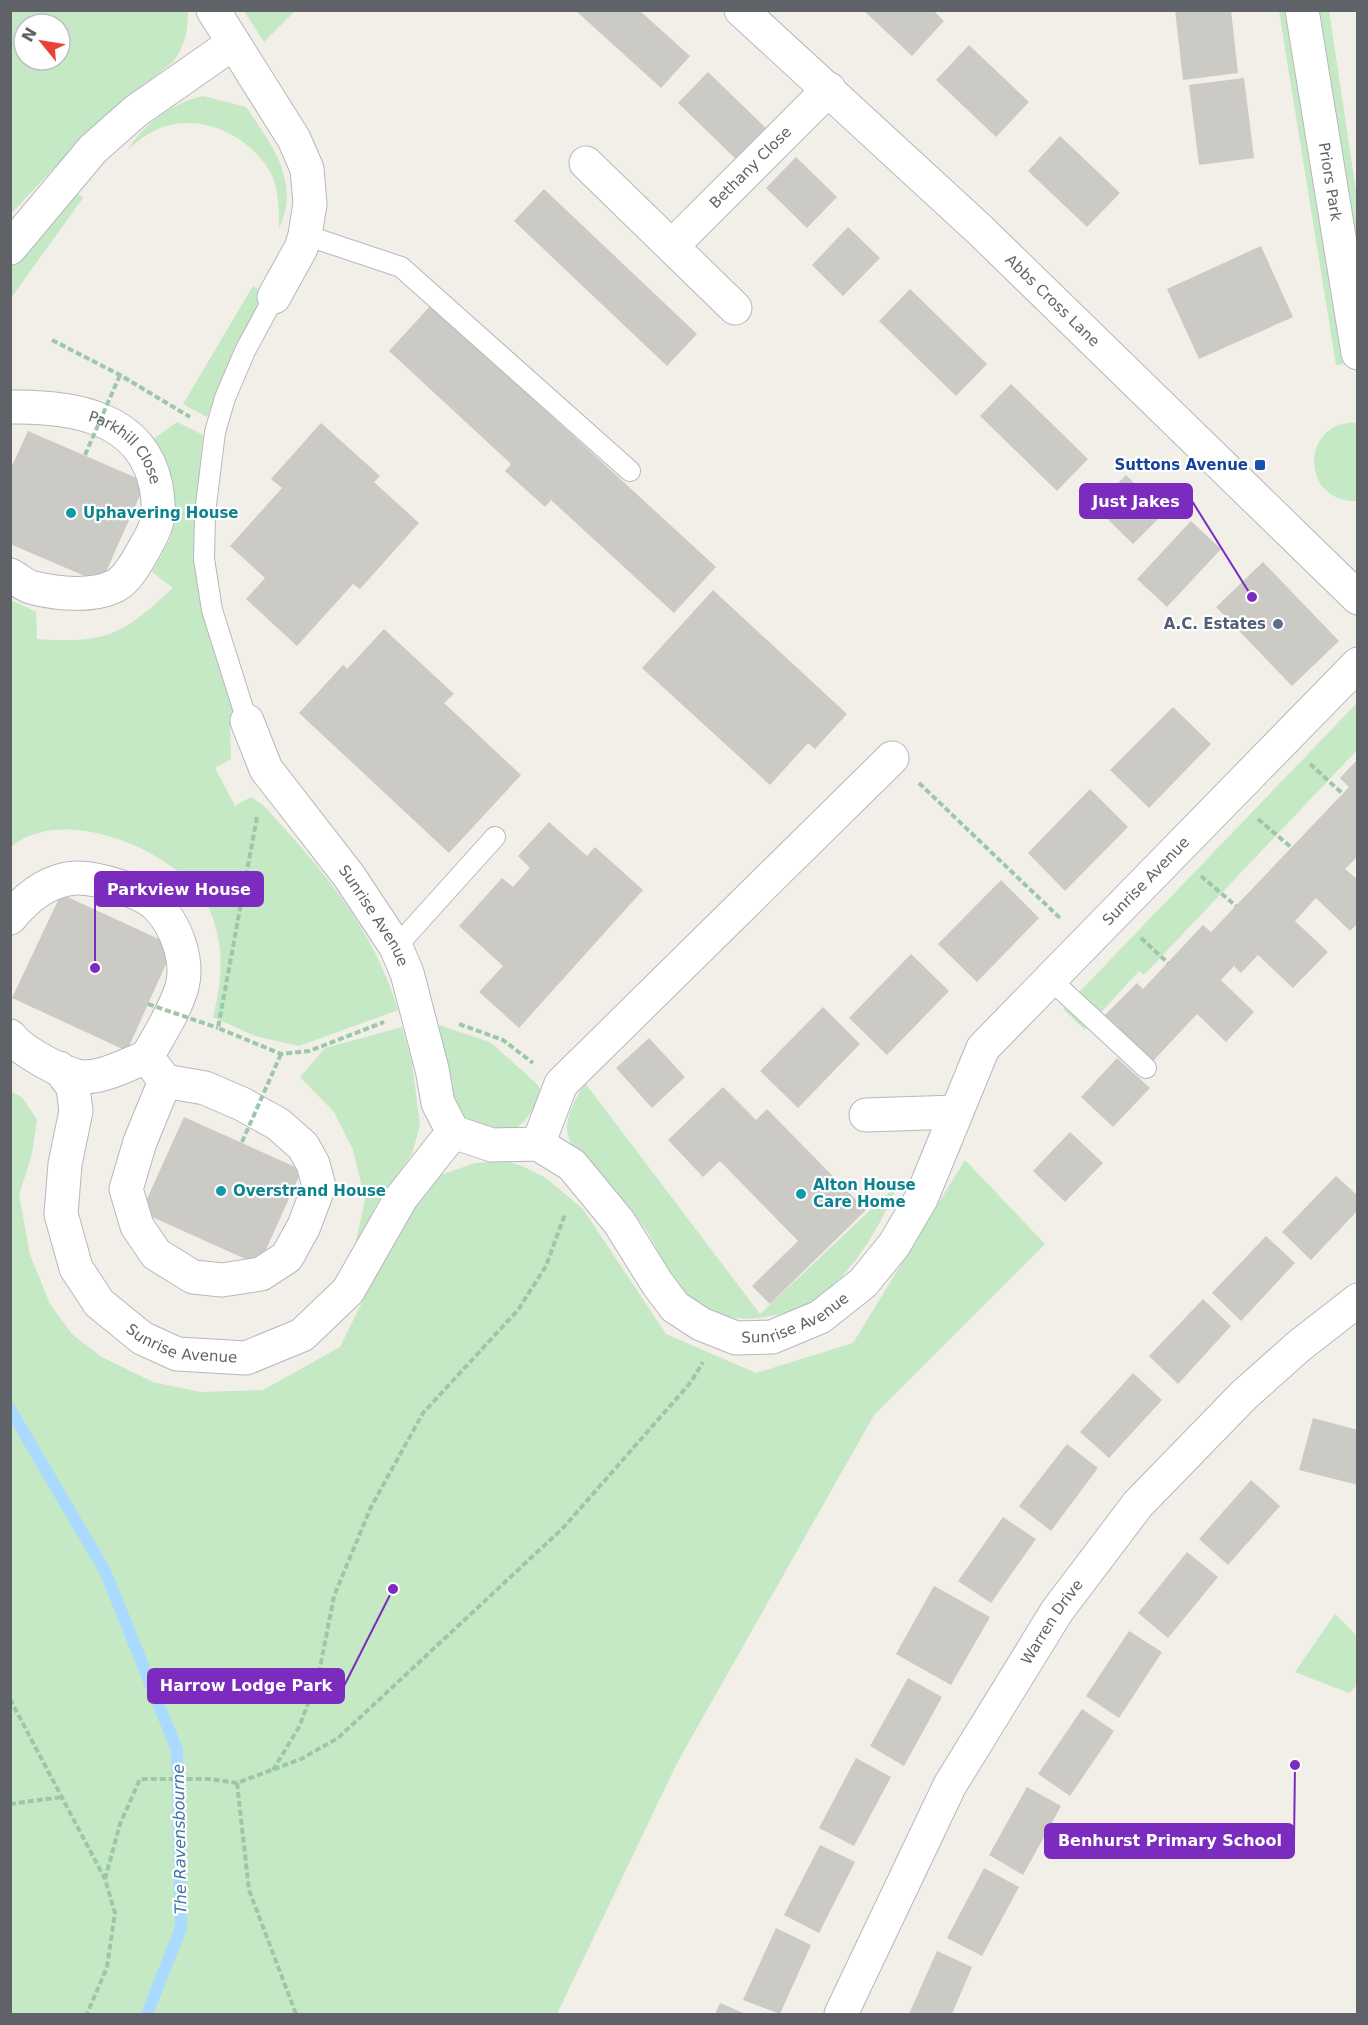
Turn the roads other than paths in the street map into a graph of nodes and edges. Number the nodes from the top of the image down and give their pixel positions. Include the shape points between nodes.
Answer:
1 (213, 10) edge
2 (741, 10) edge
3 (1302, 10) edge
4 (232, 44) junction
5 (829, 89) junction
6 (586, 163) dead end
7 (305, 234) junction
8 (672, 246) junction
9 (10, 248) edge
10 (274, 297) joint
11 (735, 308) dead end
12 (1358, 353) edge
13 (10, 407) edge
14 (630, 471) dead end
15 (10, 575) edge
16 (1355, 590) edge
17 (1358, 664) edge
18 (247, 721) joint
19 (892, 758) road end
20 (495, 837) dead end
21 (10, 918) edge
22 (396, 946) junction
23 (1050, 979) junction
24 (10, 1036) edge
25 (59, 1068) junction
26 (1146, 1068) dead end
27 (156, 1069) junction
28 (956, 1112) junction
29 (866, 1115) dead end
30 (453, 1132) junction
31 (538, 1144) junction
32 (1357, 1301) edge
33 (841, 2014) edge

1 - 4 street
2 - 5 street, Abbs Cross Lane
3 - 12 street, Priors Park
4 - 7 street via 294,139 307,169 310,204
4 - 9 street via 136,111 93,149
5 - 8 street, Bethany Close
5 - 16 street, Abbs Cross Lane
6 - 8 street
7 - 10 street
7 - 14 lane via 401,267
8 - 11 street
10 - 18 lane via 245,351 214,432 205,513 204,559 212,610
13 - 15 street, Parkhill Close via 98,417 130,437 146,456 159,502 158,523 138,559 117,585 94,593 32,588
17 - 23 street, Sunrise Avenue
18 - 22 street, Sunrise Avenue via 266,769 349,876
19 - 31 street via 561,1084
20 - 22 lane
21 - 27 street via 43,887 74,878 104,882 156,905 174,929 182,955 182,986
22 - 30 street, Sunrise Avenue via 410,982 438,1103
23 - 26 lane
23 - 28 street, Sunrise Avenue via 982,1048
24 - 25 street
25 - 27 street via 83,1077 115,1070
25 - 30 street, Sunrise Avenue via 73,1087 76,1111 65,1164 61,1214 76,1268 99,1303 142,1338 177,1354 246,1358 302,1335 348,1291 401,1198
27 - 27 street via 126,1189 137,1226 156,1254 193,1277 222,1280 261,1274 287,1257 304,1226 319,1186 313,1164 303,1146 278,1124 242,1104
28 - 29 street
28 - 31 street, Sunrise Avenue via 921,1199 894,1245 863,1283 820,1317 772,1337 736,1338 719,1334 675,1307 619,1222 581,1174
30 - 31 street via 492,1144
32 - 33 street, Warren Drive via 1244,1395 1146,1496 1057,1611 950,1785

